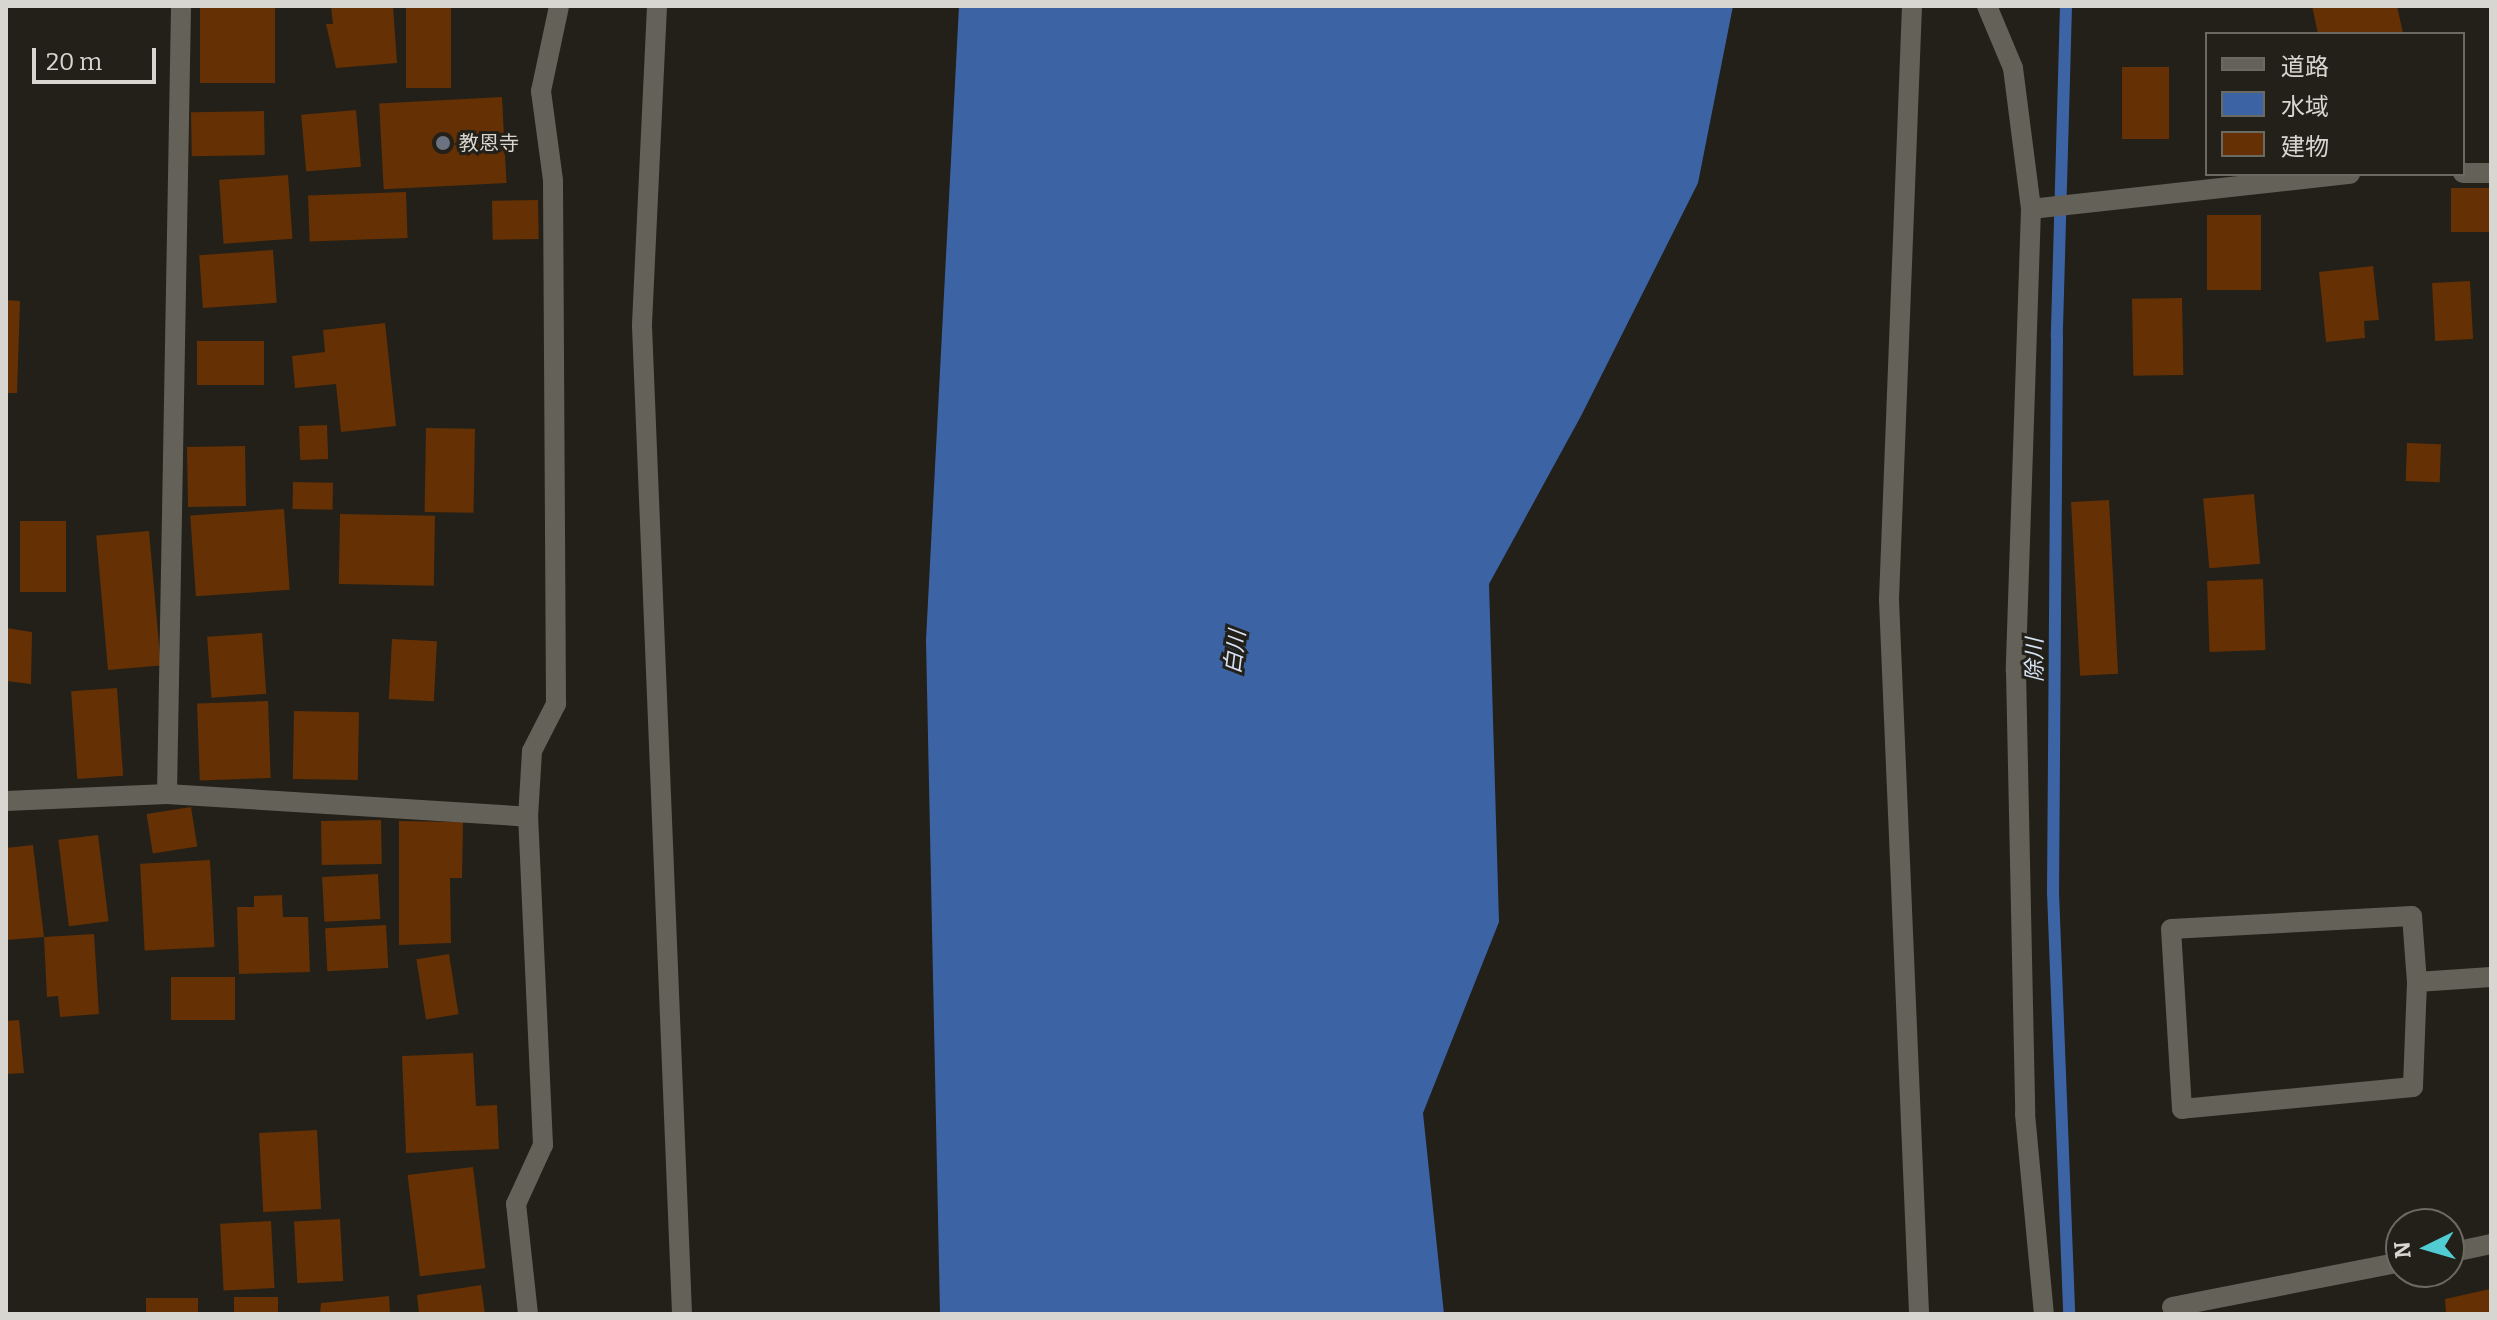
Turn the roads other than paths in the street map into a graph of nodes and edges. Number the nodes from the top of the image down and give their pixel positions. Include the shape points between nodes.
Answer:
1 (181, 6) edge
2 (559, 6) edge
3 (657, 6) edge
4 (1912, 6) edge
5 (1987, 6) edge
6 (2465, 173) edge
7 (2491, 173) edge
8 (2332, 176) edge
9 (2031, 209) junction
10 (167, 794) junction
11 (6, 801) edge
12 (528, 817) junction
13 (2491, 977) edge
14 (2417, 982) junction
15 (2491, 1244) edge
16 (2465, 1250) edge
17 (2385, 1265) edge
18 (2172, 1307) dead end
19 (528, 1314) edge
20 (682, 1314) edge
21 (1919, 1314) edge
22 (2044, 1314) edge

1 - 10 street
2 - 12 street via 541,91 553,180 556,704 532,751
3 - 20 street via 642,326
4 - 21 street via 1889,600
5 - 9 street via 2013,68
6 - 7 street
8 - 9 street
9 - 22 street via 2016,671 2025,1114
10 - 11 street
10 - 12 street
12 - 19 street via 543,1145 516,1204
13 - 14 street
14 - 14 street via 2413,1087 2182,1109 2171,929 2412,916
15 - 16 street
17 - 18 street

